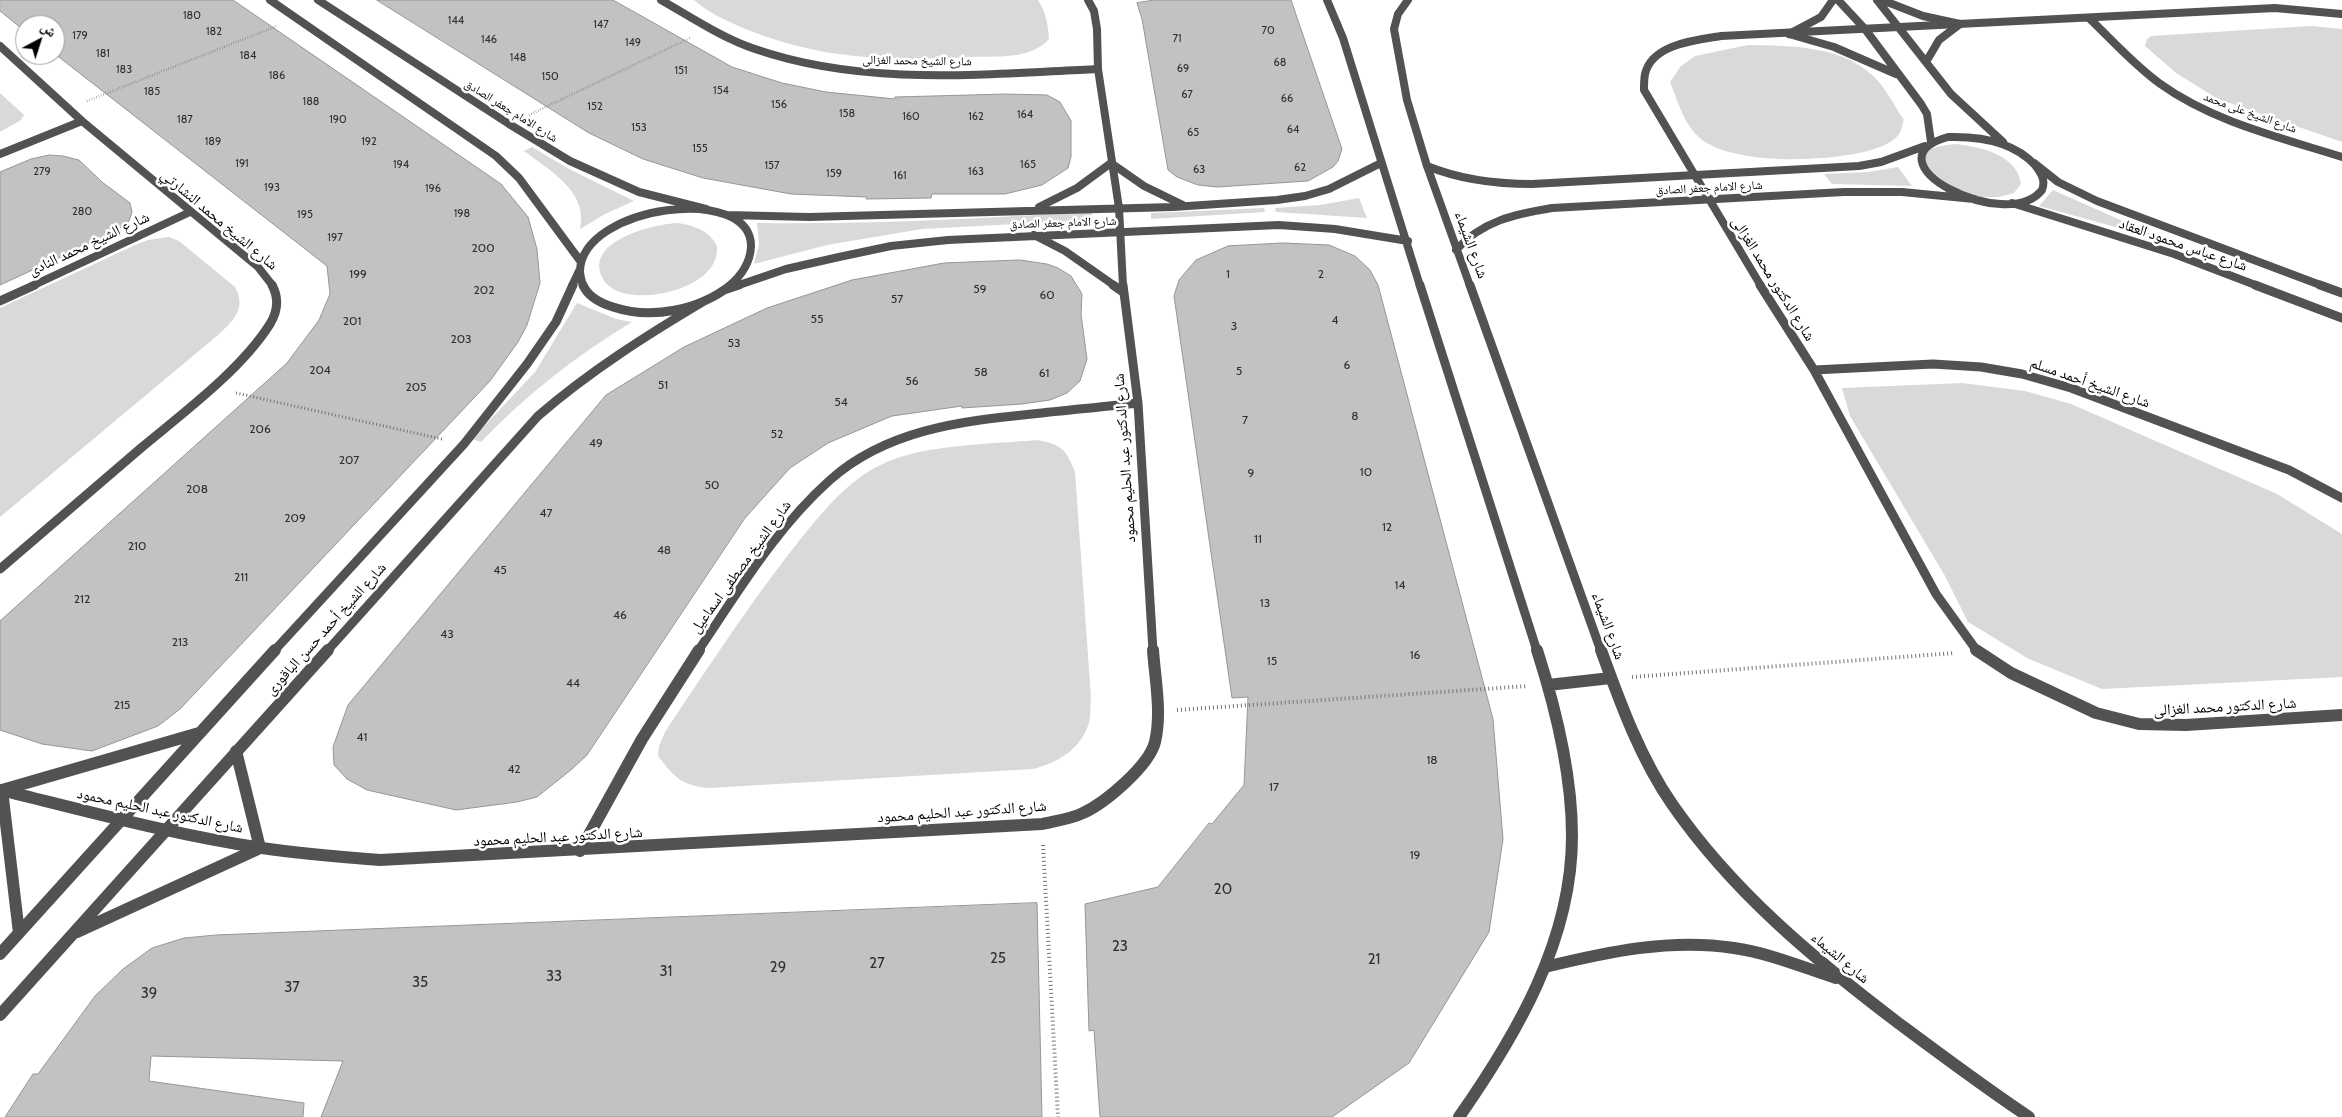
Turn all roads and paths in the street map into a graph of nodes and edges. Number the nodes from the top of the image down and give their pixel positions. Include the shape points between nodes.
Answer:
1 (270, 0) edge
2 (318, 0) edge
3 (660, 0) edge
4 (1088, 0) edge
5 (1327, 0) edge
6 (1408, 0) edge
7 (1833, 0) edge
8 (1838, 0) edge
9 (1877, 0) edge
10 (1882, 0) edge
11 (2342, 14) edge
12 (297, 18) junction
13 (2090, 18) junction
14 (1960, 24) junction
15 (711, 28) junction
16 (1898, 28) junction
17 (1865, 29) junction
18 (1789, 34) junction
19 (0, 46) edge
20 (1926, 62) junction
21 (1098, 69) junction
22 (1898, 75) junction
23 (68, 108) junction
24 (82, 121) junction
25 (509, 124) junction
26 (1928, 144) junction
27 (2010, 147) junction
28 (0, 154) edge
29 (2342, 158) edge
30 (1111, 163) junction
31 (1381, 163) junction
32 (2034, 163) junction
33 (1427, 166) junction
34 (1694, 176) junction
35 (1974, 199) junction
36 (1709, 200) junction
37 (2012, 203) junction
38 (1187, 206) junction
39 (1119, 208) junction
40 (706, 209) junction
41 (1034, 210) junction
42 (190, 212) junction
43 (727, 215) junction
44 (1121, 232) junction
45 (1034, 234) junction
46 (1408, 242) junction
47 (1456, 250) junction
48 (580, 266) junction
49 (724, 290) junction
50 (1123, 292) junction
51 (2342, 293) edge
52 (706, 300) junction
53 (0, 301) edge
54 (2342, 318) edge
55 (1814, 370) junction
56 (211, 388) junction
57 (1138, 403) junction
58 (464, 444) junction
59 (2342, 498) edge
60 (0, 569) edge
61 (1977, 651) junction
62 (1611, 678) junction
63 (1548, 685) junction
64 (1157, 711) junction
65 (2342, 715) edge
66 (200, 732) junction
67 (236, 751) junction
68 (1, 790) edge
69 (121, 818) junction
70 (1042, 824) junction
71 (166, 830) junction
72 (260, 848) junction
73 (580, 850) junction
74 (20, 933) junction
75 (72, 934) junction
76 (0, 954) edge
77 (1545, 967) junction
78 (1839, 979) junction
79 (0, 1015) edge
80 (1058, 1117) edge
81 (1459, 1117) edge
82 (2029, 1117) edge

1 - 12 street
2 - 25 street, شارع الامام جعفر الصادق
3 - 15 street, شارع الشيخ محمد الغزالى
4 - 21 street, شارع الدكتور عبد الحليم محمود via 1097,29
5 - 31 street via 1343,38
6 - 33 street, شارع الشيماء via 1398,14 1394,29 1407,100
7 - 18 street via 1822,18
8 - 17 street
9 - 16 street
10 - 14 street via 1923,16
11 - 13 street, شارع الدكتور محمد الغزالى via 2275,8
12 - 23 path
12 - 48 street via 496,156 519,178
13 - 14 street, شارع الدكتور محمد الغزالى
13 - 29 street, شارع الشيخ على محمد via 2157,82 2179,97 2236,123
14 - 16 street, شارع الدكتور محمد الغزالى
14 - 20 street via 1934,45
15 - 21 street, شارع الشيخ محمد الغزالى via 769,54 860,71 957,74
15 - 25 path
16 - 17 street, شارع الدكتور محمد الغزالى
16 - 20 street
17 - 18 street, شارع الدكتور محمد الغزالى
17 - 22 street
18 - 22 street via 1856,56
18 - 34 street, شارع الدكتور محمد الغزالى via 1721,36 1685,41 1658,54 1645,72 1644,90
19 - 23 street, شارع الشيخ محمد النشارتي
20 - 27 street via 1973,117
21 - 30 street, شارع الدكتور عبد الحليم محمود
22 - 26 street via 1927,114
23 - 24 street, شارع الشيخ محمد النشارتي
24 - 28 street
24 - 42 street, شارع الشيخ محمد النشارتي
25 - 40 street, شارع الامام جعفر الصادق via 570,160 638,192
26 - 27 street, شارع الامام جعفر الصادق via 1948,137 1972,137
26 - 34 street, شارع الامام جعفر الصادق via 1881,162 1859,166
26 - 35 street via 1920,158 1925,171 1945,187
27 - 32 street, شارع عباس محمود العقاد
30 - 38 street via 1144,186
30 - 39 street, شارع الدكتور عبد الحليم محمود
30 - 41 street via 1065,197
31 - 38 street, شارع الامام جعفر الصادق via 1305,196
31 - 46 street
32 - 37 street via 2044,182 2042,190 2031,199
32 - 51 street, شارع عباس محمود العقاد via 2058,182 2105,204
33 - 34 street, شارع الامام جعفر الصادق via 1464,180 1502,185
33 - 47 street, شارع الشيماء
34 - 36 street, شارع الدكتور محمد الغزالى
35 - 36 street, شارع الامام جعفر الصادق via 1873,191
35 - 37 street
36 - 47 street, شارع الامام جعفر الصادق via 1552,208 1518,214 1492,222 1466,238
36 - 55 street, شارع الدكتور محمد الغزالى
37 - 54 street, شارع عباس محمود العقاد via 2174,254
38 - 39 street, شارع الامام جعفر الصادق
39 - 41 street, شارع الامام جعفر الصادق
39 - 44 street, شارع الدكتور عبد الحليم محمود
40 - 43 street
40 - 48 street via 655,211 630,219 591,245
41 - 43 street, شارع الامام جعفر الصادق
42 - 53 street, شارع الشيخ محمد النادى
42 - 56 street, شارع الشيخ محمد النشارتي via 270,279 278,308 270,326
43 - 49 street via 743,226 751,240 751,257 742,274
44 - 45 street, شارع الامام جعفر الصادق
44 - 46 street, شارع الامام جعفر الصادق via 1287,225 1335,228
44 - 50 street, شارع الدكتور عبد الحليم محمود
45 - 49 street, شارع الامام جعفر الصادق via 891,246 786,269
45 - 50 street via 1065,251
46 - 63 street
47 - 62 street, شارع الشيماء
48 - 52 street via 584,288 597,302 619,310 655,313 677,310
48 - 58 street, شارع الشيخ أحمد حسن الباقورى via 556,322
49 - 52 street
50 - 57 street, شارع الدكتور عبد الحليم محمود
52 - 67 street, شارع الشيخ أحمد حسن الباقورى via 609,359 538,416
55 - 59 street, شارع الشيخ أحمد مسلم via 1946,365 2004,370 2071,388 2289,470
55 - 61 street, شارع الدكتور محمد الغزالى via 1936,594
56 - 58 path
56 - 60 street, شارع الشيخ محمد النشارتي
57 - 64 street, شارع الدكتور عبد الحليم محمود
57 - 73 street, شارع الشيخ مصطفى اسماعيل via 975,420 929,429 863,457 831,479 795,516 749,576 642,739
58 - 66 street, شارع الشيخ أحمد حسن الباقورى
61 - 62 path
61 - 65 street, شارع الدكتور محمد الغزالى via 2010,673 2096,713 2139,724 2186,726
62 - 63 street
62 - 78 street, شارع الشيماء via 1641,749 1672,803 1714,859 1768,916
63 - 64 path
63 - 77 street via 1561,740 1570,804 1571,857 1562,912
64 - 70 street, شارع الدكتور عبد الحليم محمود via 1154,744 1137,771 1117,791 1082,814
66 - 68 street
66 - 69 street, شارع الشيخ أحمد حسن الباقورى
67 - 71 street, شارع الشيخ أحمد حسن الباقورى
67 - 72 street
68 - 69 street, شارع الدكتور عبد الحليم محمود
68 - 74 street
69 - 71 street, شارع الدكتور عبد الحليم محمود
69 - 74 street, شارع الشيخ أحمد حسن الباقورى
70 - 73 street, شارع الدكتور عبد الحليم محمود
70 - 80 path
71 - 72 street, شارع الدكتور عبد الحليم محمود
71 - 75 street, شارع الشيخ أحمد حسن الباقورى
72 - 73 street, شارع الدكتور عبد الحليم محمود via 380,860
72 - 75 street
74 - 76 street, شارع الشيخ أحمد حسن الباقورى
75 - 79 street, شارع الشيخ أحمد حسن الباقورى
77 - 78 street via 1634,947 1679,944 1734,948
77 - 81 street via 1514,1034
78 - 82 street, شارع الشيماء

